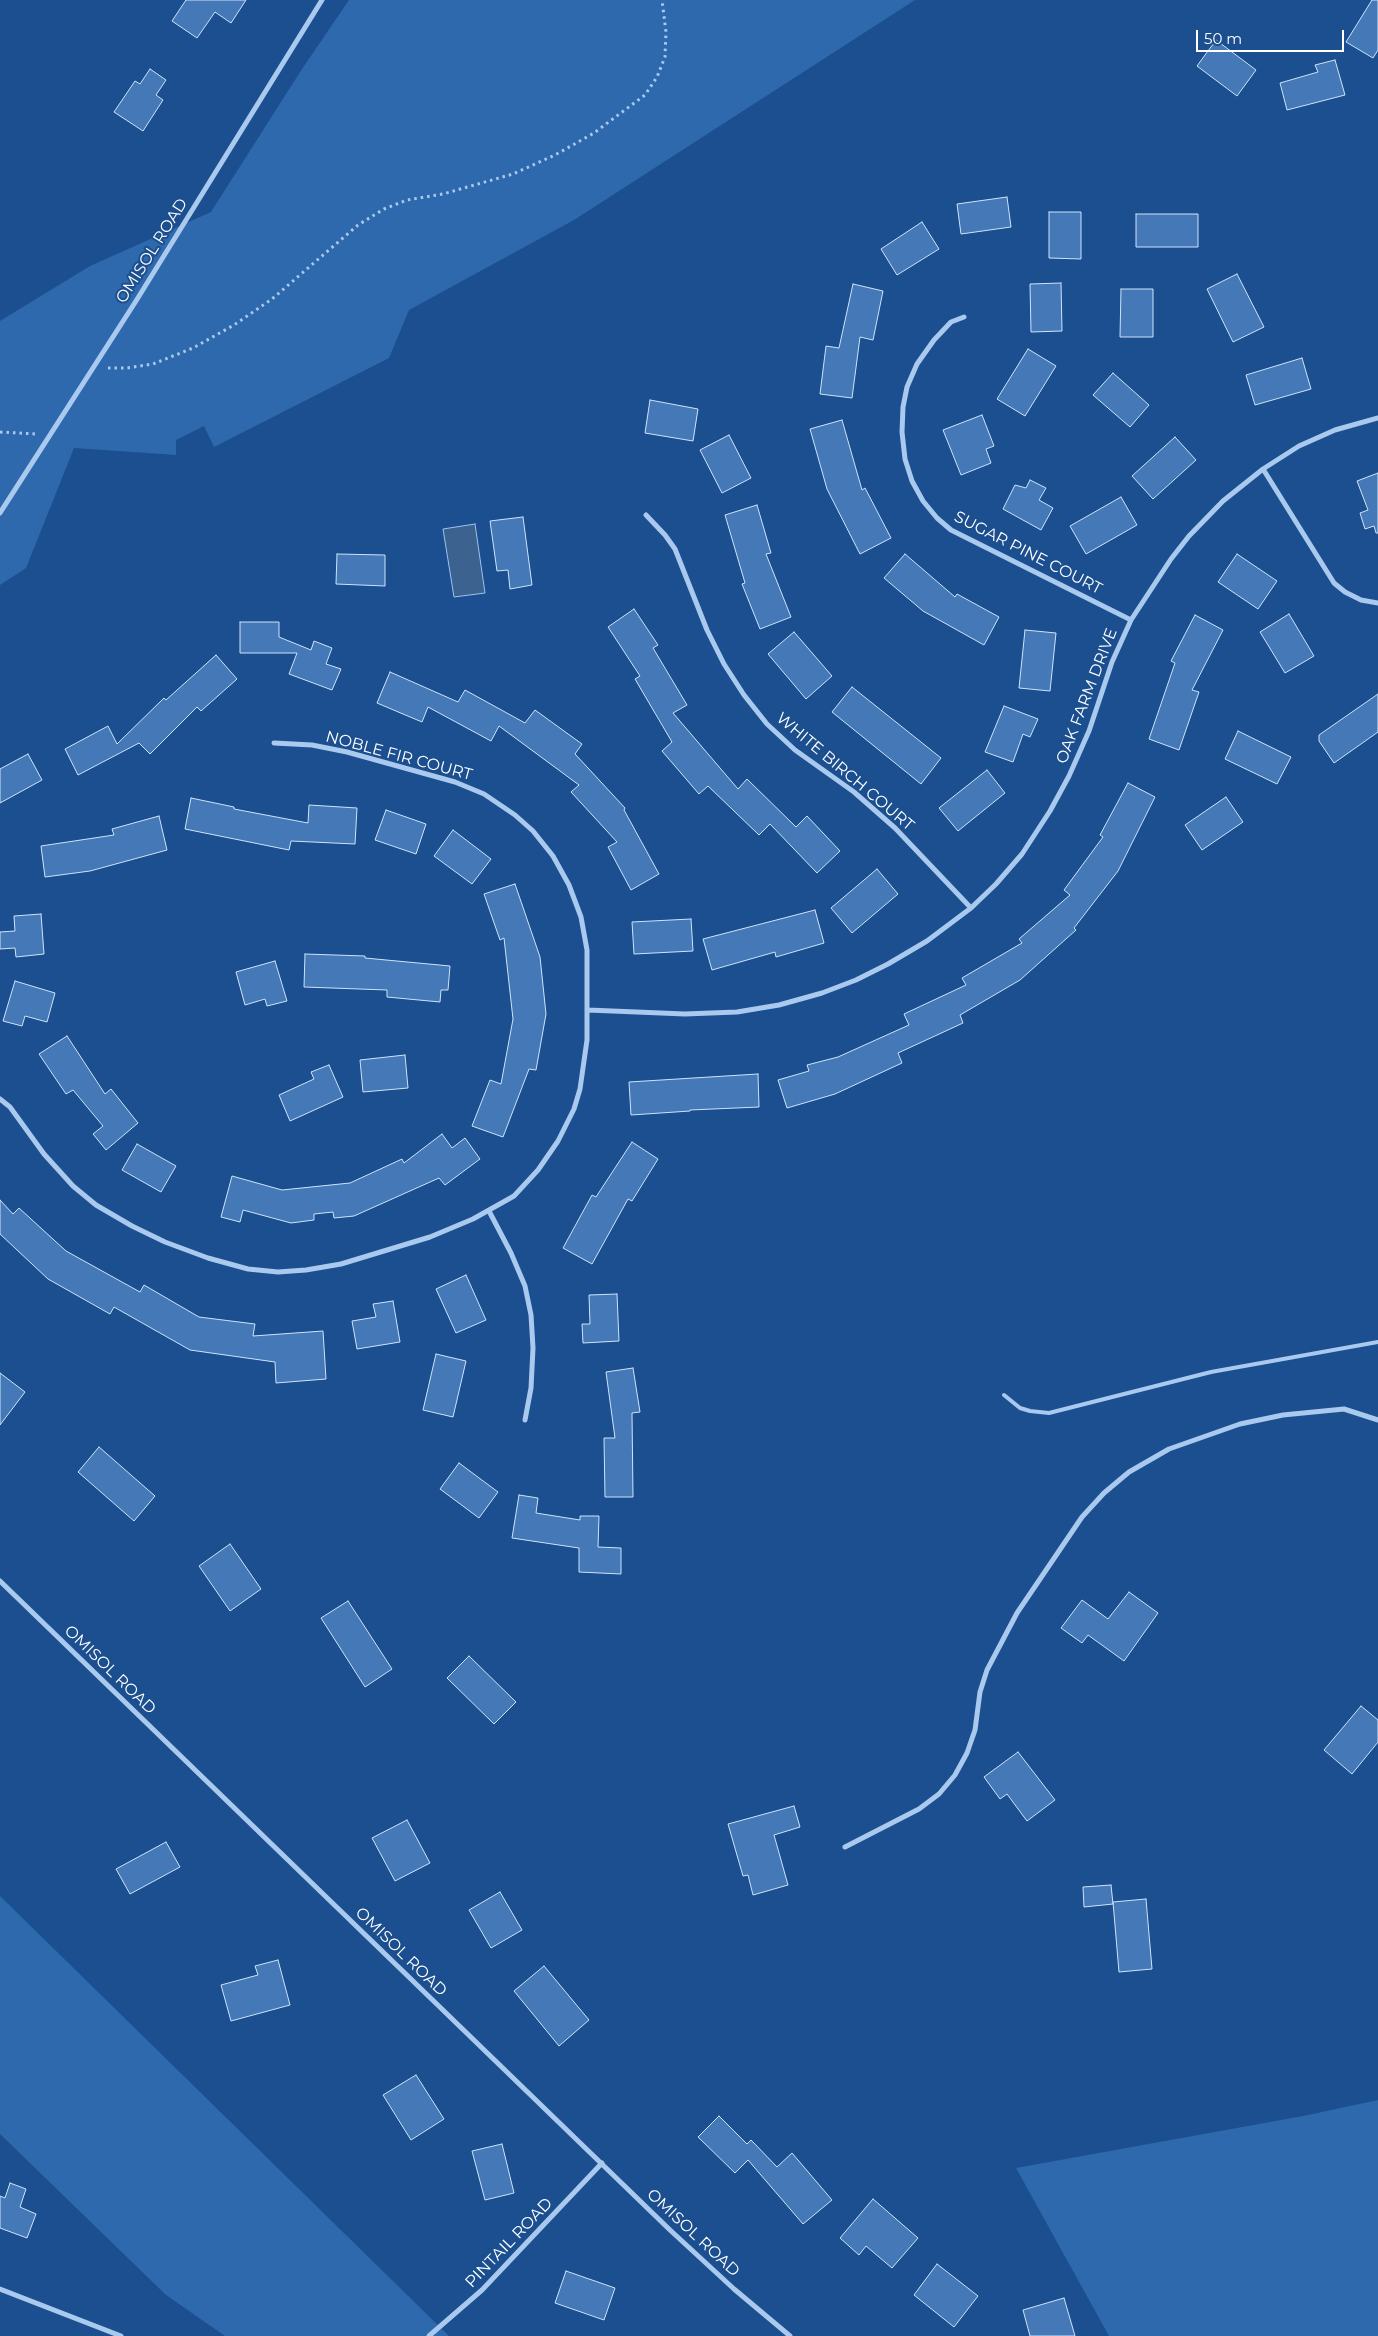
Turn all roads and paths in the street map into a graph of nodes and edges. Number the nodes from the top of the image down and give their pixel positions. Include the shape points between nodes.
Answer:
1 (322, 0) edge
2 (662, 0) edge
3 (964, 317) dead end
4 (93, 367) junction
5 (1378, 418) edge
6 (0, 432) edge
7 (50, 436) junction
8 (1263, 469) junction
9 (0, 513) edge
10 (646, 515) dead end
11 (1378, 603) edge
12 (1131, 620) junction
13 (274, 743) dead end
14 (971, 908) junction
15 (588, 1010) junction
16 (0, 1098) edge
17 (488, 1211) junction
18 (1378, 1342) edge
19 (1004, 1395) dead end
20 (525, 1420) dead end
21 (1378, 1420) edge
22 (0, 1581) edge
23 (845, 1846) dead end
24 (602, 2163) junction
25 (0, 2289) edge
26 (121, 2336) edge
27 (428, 2336) edge
28 (790, 2336) edge

1 - 4 street, OMISOL ROAD
2 - 4 path via 665,57 657,77 645,95 594,133 513,174 443,194 407,200 384,209 358,225 272,299 193,348 153,364 127,368
3 - 12 street, SUGAR PINE COURT via 952,322 934,340 917,364 907,387 902,432 905,459 923,501 951,530
4 - 7 street, OMISOL ROAD
5 - 8 street, OAK FARM DRIVE via 1335,430 1299,446
6 - 7 path
7 - 9 street, OMISOL ROAD
8 - 11 street via 1334,583 1362,600
8 - 12 street, OAK FARM DRIVE via 1223,501 1189,536
10 - 14 street, WHITE BIRCH COURT via 675,549 724,664 767,724 794,750 854,792 895,828
12 - 14 street, OAK FARM DRIVE via 1112,662 1089,731 1064,785 1022,854
13 - 15 street, NOBLE FIR COURT via 347,752 455,782 484,794 515,815 553,856 581,917 588,950
14 - 15 street, OAK FARM DRIVE via 927,941 888,964 822,993 780,1005 737,1012 685,1014
15 - 17 street, NOBLE FIR COURT via 580,1089 574,1109 538,1170 514,1196
16 - 17 street, NOBLE FIR COURT via 44,1154 73,1186 96,1205 165,1242 248,1269 278,1272 341,1264 430,1237
17 - 20 street via 515,1261 531,1315 531,1388
18 - 19 lane via 1211,1372 1049,1413 1030,1412
21 - 23 street via 1344,1409 1283,1415 1240,1424 1169,1449 1129,1472 1082,1517 1017,1613 987,1670 980,1692 975,1730 955,1775 919,1809
22 - 24 street, OMISOL ROAD
24 - 27 street, PINTAIL ROAD via 482,2290
24 - 28 street, OMISOL ROAD via 734,2289
25 - 26 street

